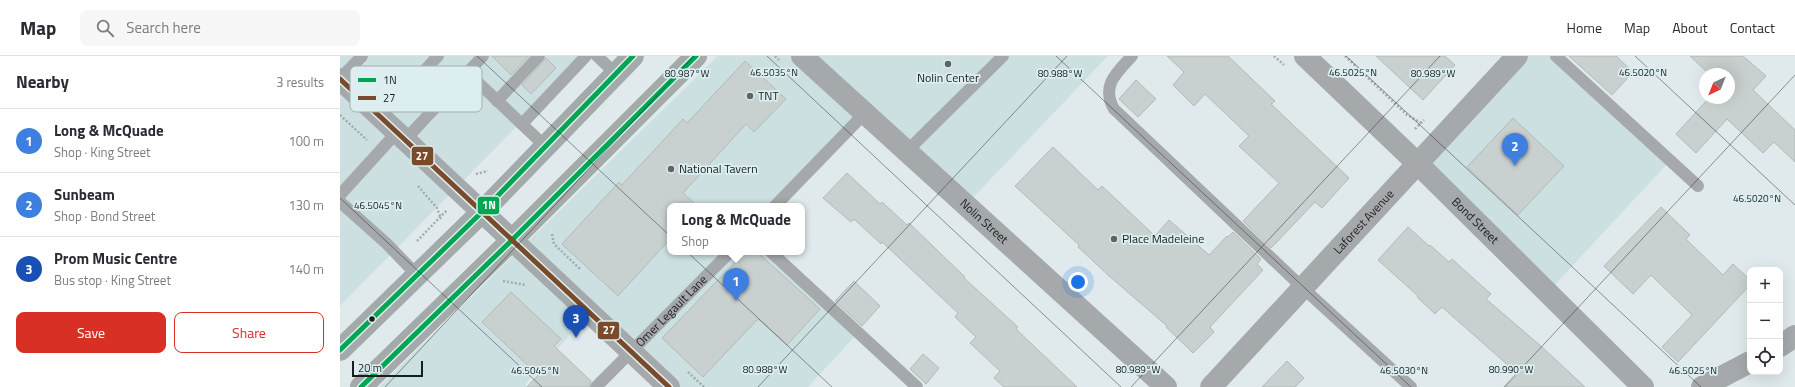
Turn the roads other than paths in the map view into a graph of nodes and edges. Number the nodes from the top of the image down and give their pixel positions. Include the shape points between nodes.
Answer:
1 (362, 56) edge
2 (438, 56) edge
3 (483, 56) edge
4 (539, 56) edge
5 (586, 56) edge
6 (597, 56) edge
7 (633, 56) edge
8 (696, 56) edge
9 (802, 56) edge
10 (1003, 56) edge
11 (1132, 56) edge
12 (1305, 56) edge
13 (1517, 56) edge
14 (1556, 56) edge
15 (352, 66) edge
16 (429, 66) edge
17 (472, 66) edge
18 (350, 69) edge
19 (616, 74) junction
20 (340, 79) edge
21 (482, 86) edge
22 (350, 88) edge
23 (497, 100) junction
24 (377, 112) edge
25 (431, 112) edge
26 (865, 113) junction
27 (522, 124) junction
28 (402, 135) junction
29 (545, 146) junction
30 (907, 151) junction
31 (1418, 164) junction
32 (1698, 186) dead end
33 (340, 195) edge
34 (340, 202) edge
35 (778, 203) edge
36 (482, 212) junction
37 (511, 240) junction
38 (727, 255) edge
39 (774, 255) edge
40 (417, 275) junction
41 (1303, 288) junction
42 (1795, 336) edge
43 (1783, 344) edge
44 (341, 347) edge
45 (632, 352) junction
46 (1747, 364) edge
47 (361, 387) edge
48 (596, 387) edge
49 (669, 387) edge
50 (917, 387) edge
51 (1166, 387) edge
52 (1211, 387) edge
53 (1411, 387) edge
54 (1643, 387) edge
55 (1702, 387) edge

1 - 15 lane
2 - 16 lane
3 - 17 lane
4 - 23 lane
5 - 27 lane
6 - 19 lane
7 - 19 main road
8 - 37 main road
9 - 26 street, Nolin Street
10 - 30 lane
11 - 41 lane via 1114,75 1109,88 1109,100 1114,110
12 - 31 street, Bond Street
13 - 31 street, Laforest Avenue
14 - 32 lane
18 - 20 lane
19 - 29 main road
20 - 22 street
21 - 23 lane
23 - 27 lane
24 - 28 street
25 - 28 lane
26 - 30 street, Nolin Street
26 - 35 lane
27 - 29 lane
28 - 33 lane
28 - 36 street
29 - 36 main road
30 - 51 street, Nolin Street
31 - 41 street, Laforest Avenue
31 - 54 street, Bond Street
34 - 40 lane
36 - 37 street
36 - 40 main road
37 - 45 street
37 - 47 main road
38 - 45 lane, Omer Legault Lane
39 - 50 lane
40 - 44 main road
41 - 52 street, Laforest Avenue
41 - 53 lane
42 - 43 street
45 - 48 lane, Omer Legault Lane
45 - 49 street
46 - 55 street

